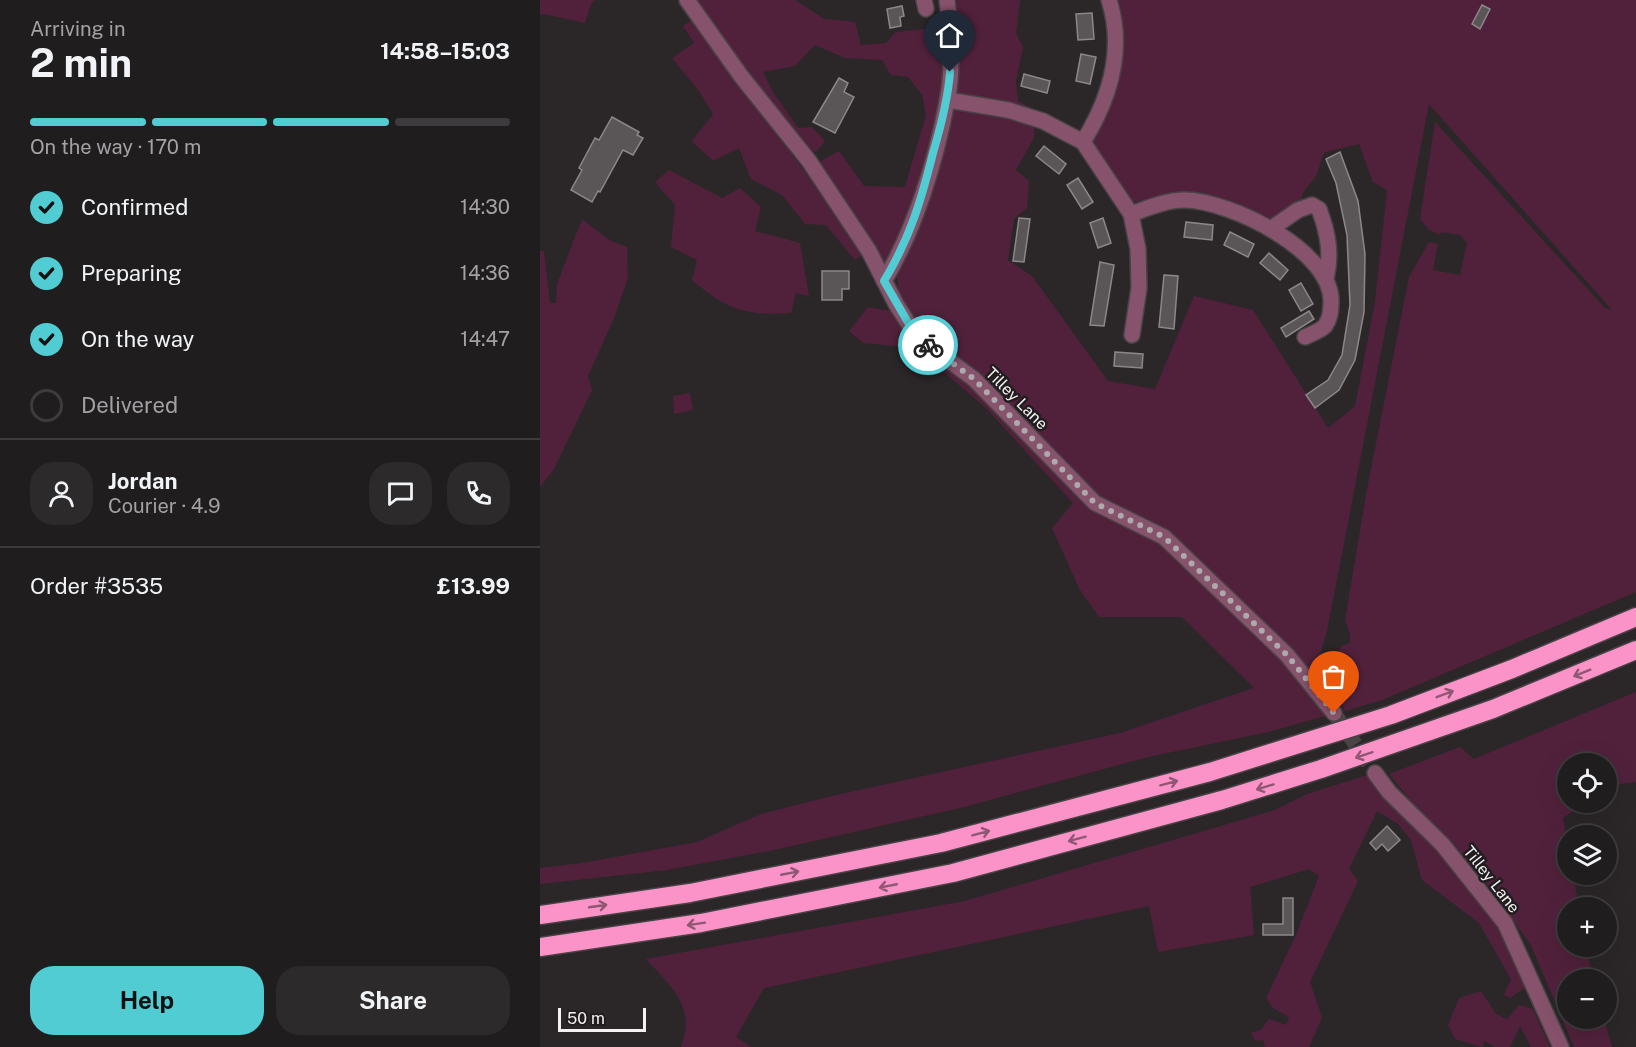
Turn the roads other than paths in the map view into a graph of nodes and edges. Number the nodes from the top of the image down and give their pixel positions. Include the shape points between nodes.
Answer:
1 (687, 0) edge
2 (947, 0) edge
3 (1109, 0) edge
4 (948, 100) junction
5 (1083, 142) junction
6 (1131, 214) junction
7 (1272, 228) junction
8 (1326, 279) junction
9 (884, 281) junction
10 (1132, 335) dead end
11 (1305, 337) dead end
12 (1636, 617) edge
13 (1636, 651) edge
14 (1334, 713) tunnel mouth
15 (1375, 773) tunnel mouth
16 (540, 915) edge
17 (540, 946) edge
18 (1561, 1047) edge

1 - 9 street, Tilley Lane via 809,161 869,251
2 - 4 street
3 - 5 street via 1115,38 1114,67 1099,117
4 - 5 street via 1008,110 1044,121
4 - 9 street via 918,211
5 - 6 street
6 - 7 street via 1184,200 1242,213
6 - 10 street via 1139,288
7 - 8 street
7 - 8 street via 1298,210 1312,205 1319,209 1327,230 1330,262
8 - 11 street via 1332,294 1331,316 1324,327
9 - 14 street, Tilley Lane via 917,338 974,379 1095,503 1164,537 1287,655
16 -> 12 highway via 690,893 941,843 1210,772 1391,715
13 -> 17 highway via 1493,709 1321,770 953,873 701,923
15 - 18 street, Tilley Lane via 1442,844 1505,923

